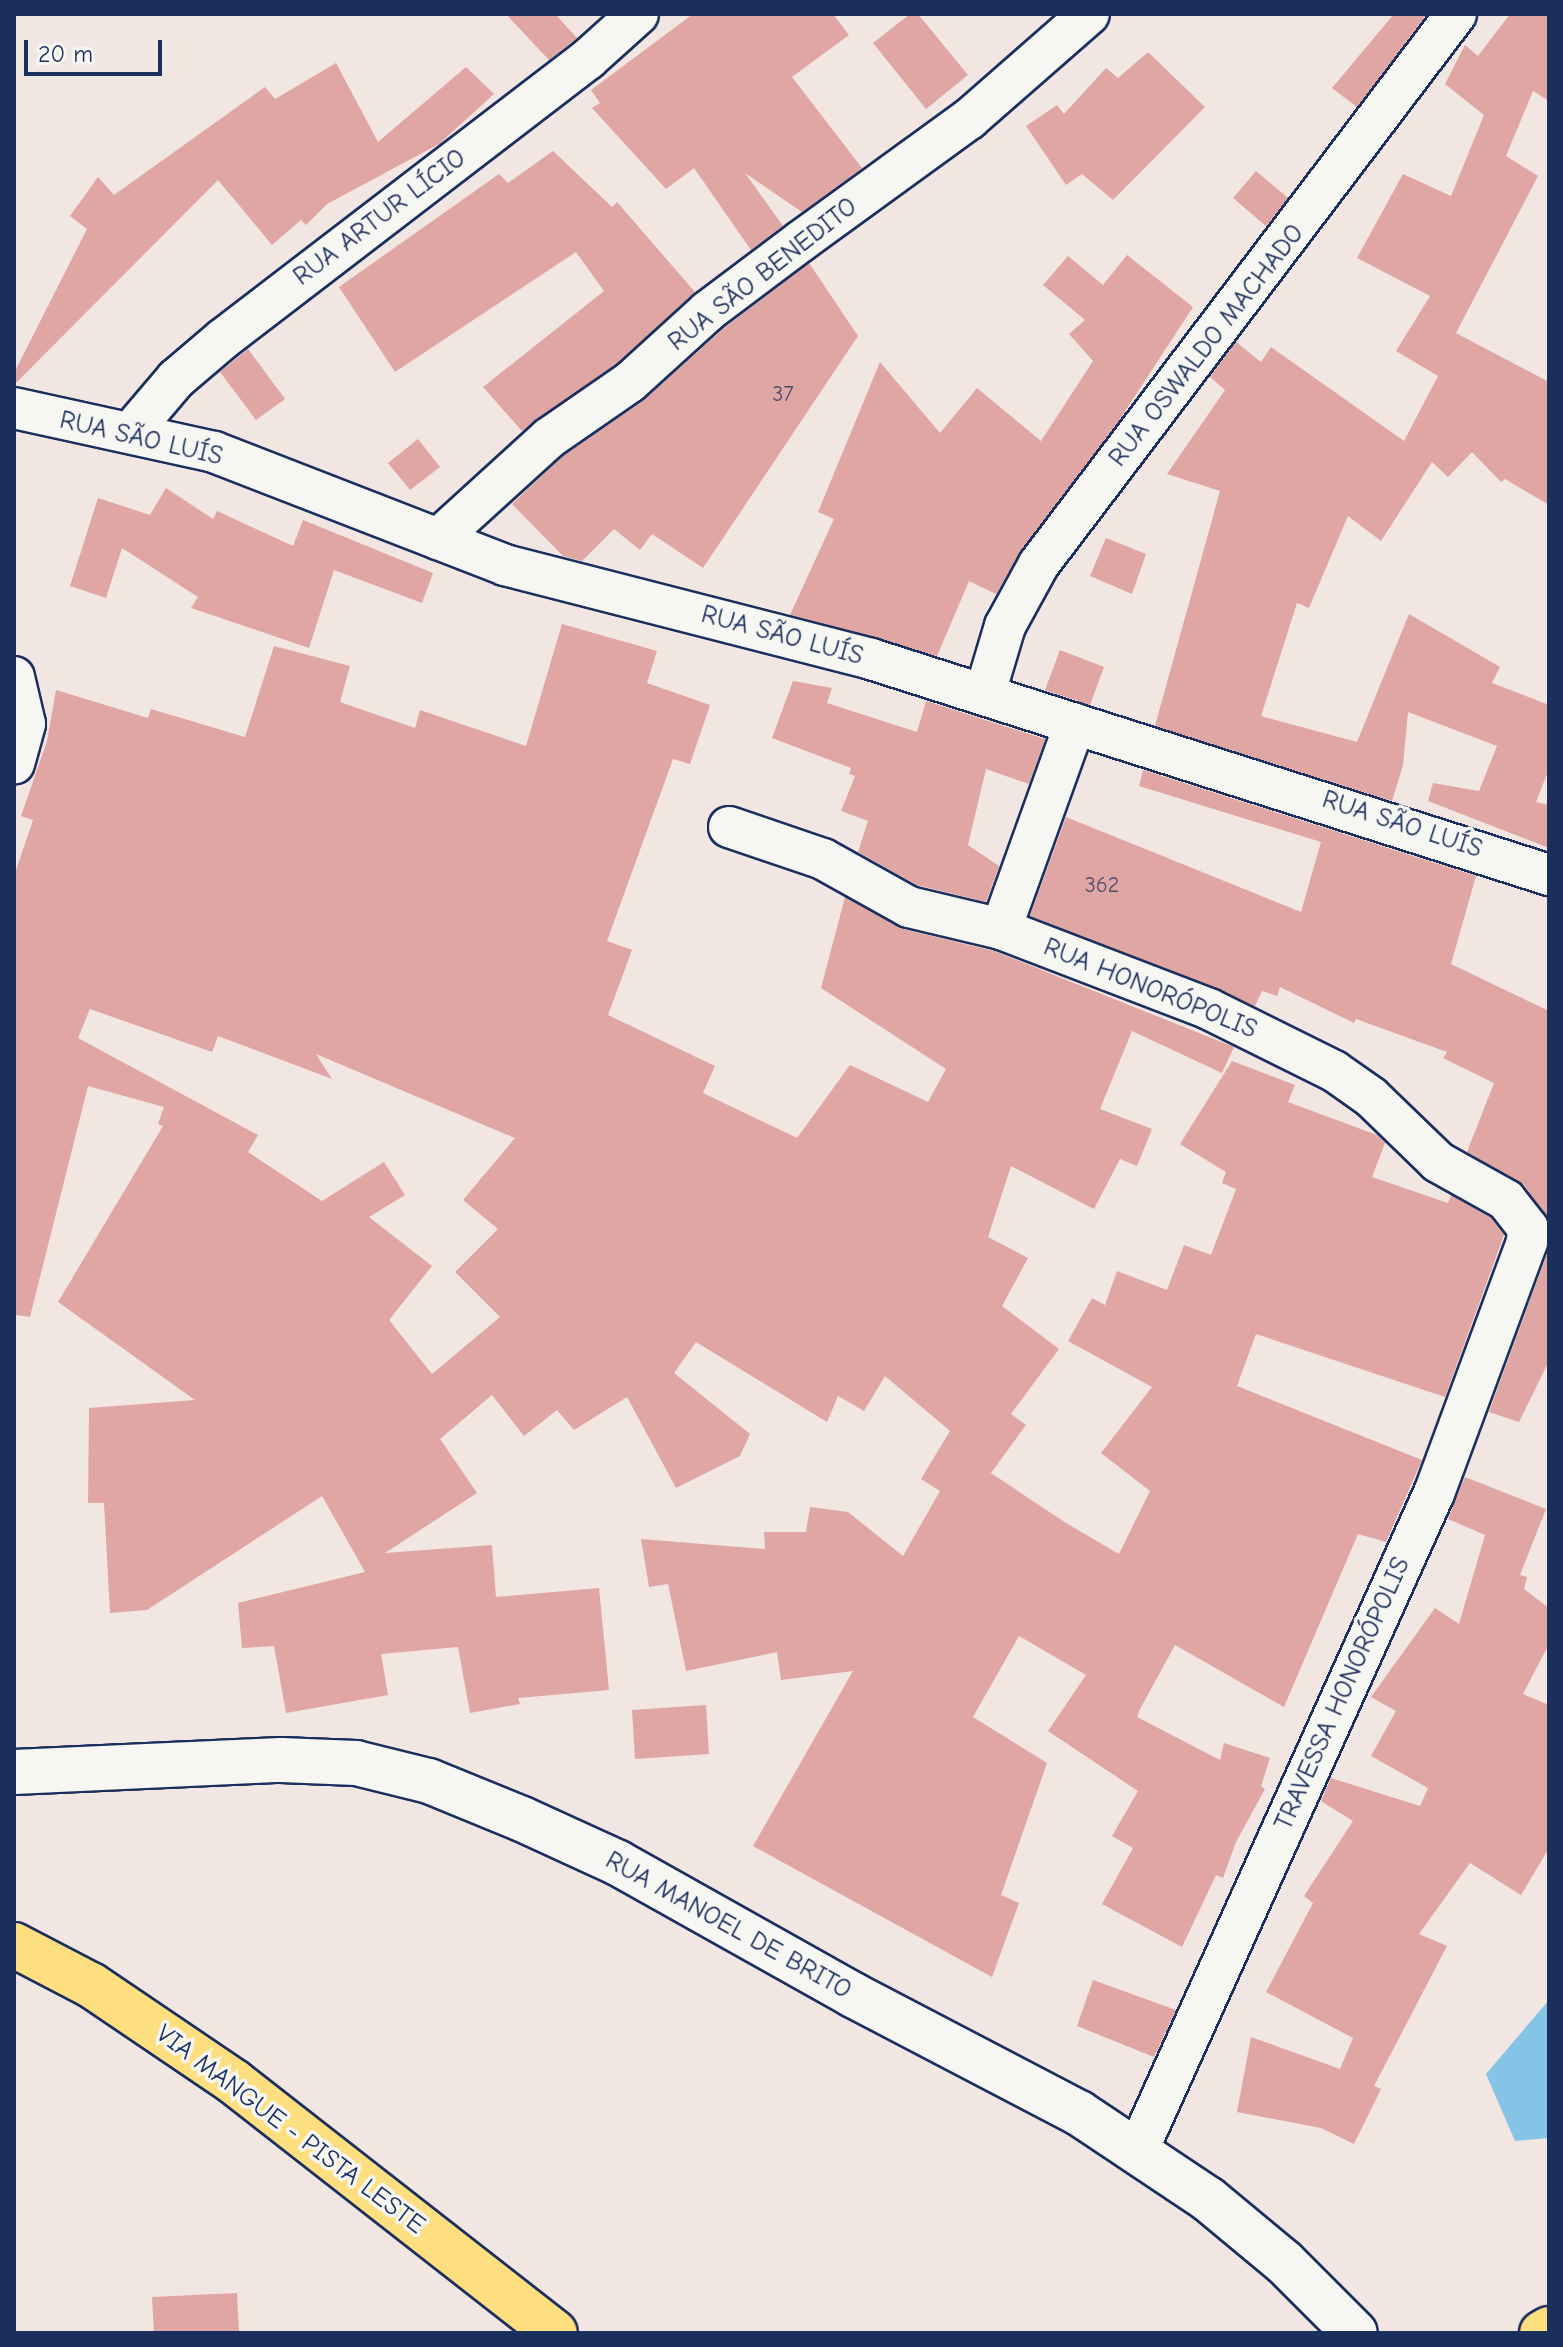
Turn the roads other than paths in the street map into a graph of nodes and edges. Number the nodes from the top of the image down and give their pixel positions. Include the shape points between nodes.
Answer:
1 (638, 14) edge
2 (1089, 14) edge
3 (1456, 14) edge
4 (14, 408) edge
5 (131, 432) junction
6 (438, 539) junction
7 (14, 677) edge
8 (985, 693) junction
9 (1075, 724) junction
10 (14, 764) edge
11 (729, 827) dead end
12 (1549, 875) edge
13 (1001, 929) junction
14 (1528, 1228) joint
15 (14, 1772) edge
16 (31, 1952) edge
17 (1137, 2152) junction
18 (1549, 2329) edge
19 (555, 2333) edge
20 (1355, 2333) edge
21 (1542, 2333) edge

1 - 5 street, RUA ARTUR LÍCIO via 588,59 223,339 176,379
2 - 6 street, RUA SÃO BENEDITO via 969,119 789,249 708,311 630,382 549,438
3 - 8 street, RUA OSWALDO MACHADO via 1039,564 1005,626
4 - 5 street, RUA SÃO LUÍS
5 - 6 street, RUA SÃO LUÍS via 214,452
6 - 8 street, RUA SÃO LUÍS via 505,565
7 - 10 street via 25,724
8 - 9 street, RUA SÃO LUÍS
9 - 12 street, RUA SÃO LUÍS
9 - 13 street
11 - 13 street, RUA HONORÓPOLIS via 823,859 909,907
13 - 14 street, RUA HONORÓPOLIS via 1209,1009 1334,1071 1371,1097 1438,1162 1506,1200
14 - 17 street, TRAVESSA HONORÓPOLIS via 1434,1493
15 - 17 street, RUA MANOEL DE BRITO via 281,1760 356,1763 429,1781 618,1863 853,1995 1079,2113
16 - 19 main road, VIA MANGUE - PISTA LESTE via 324,2149
17 - 20 street, RUA MANOEL DE BRITO via 1208,2199 1284,2262
18 - 21 main road

